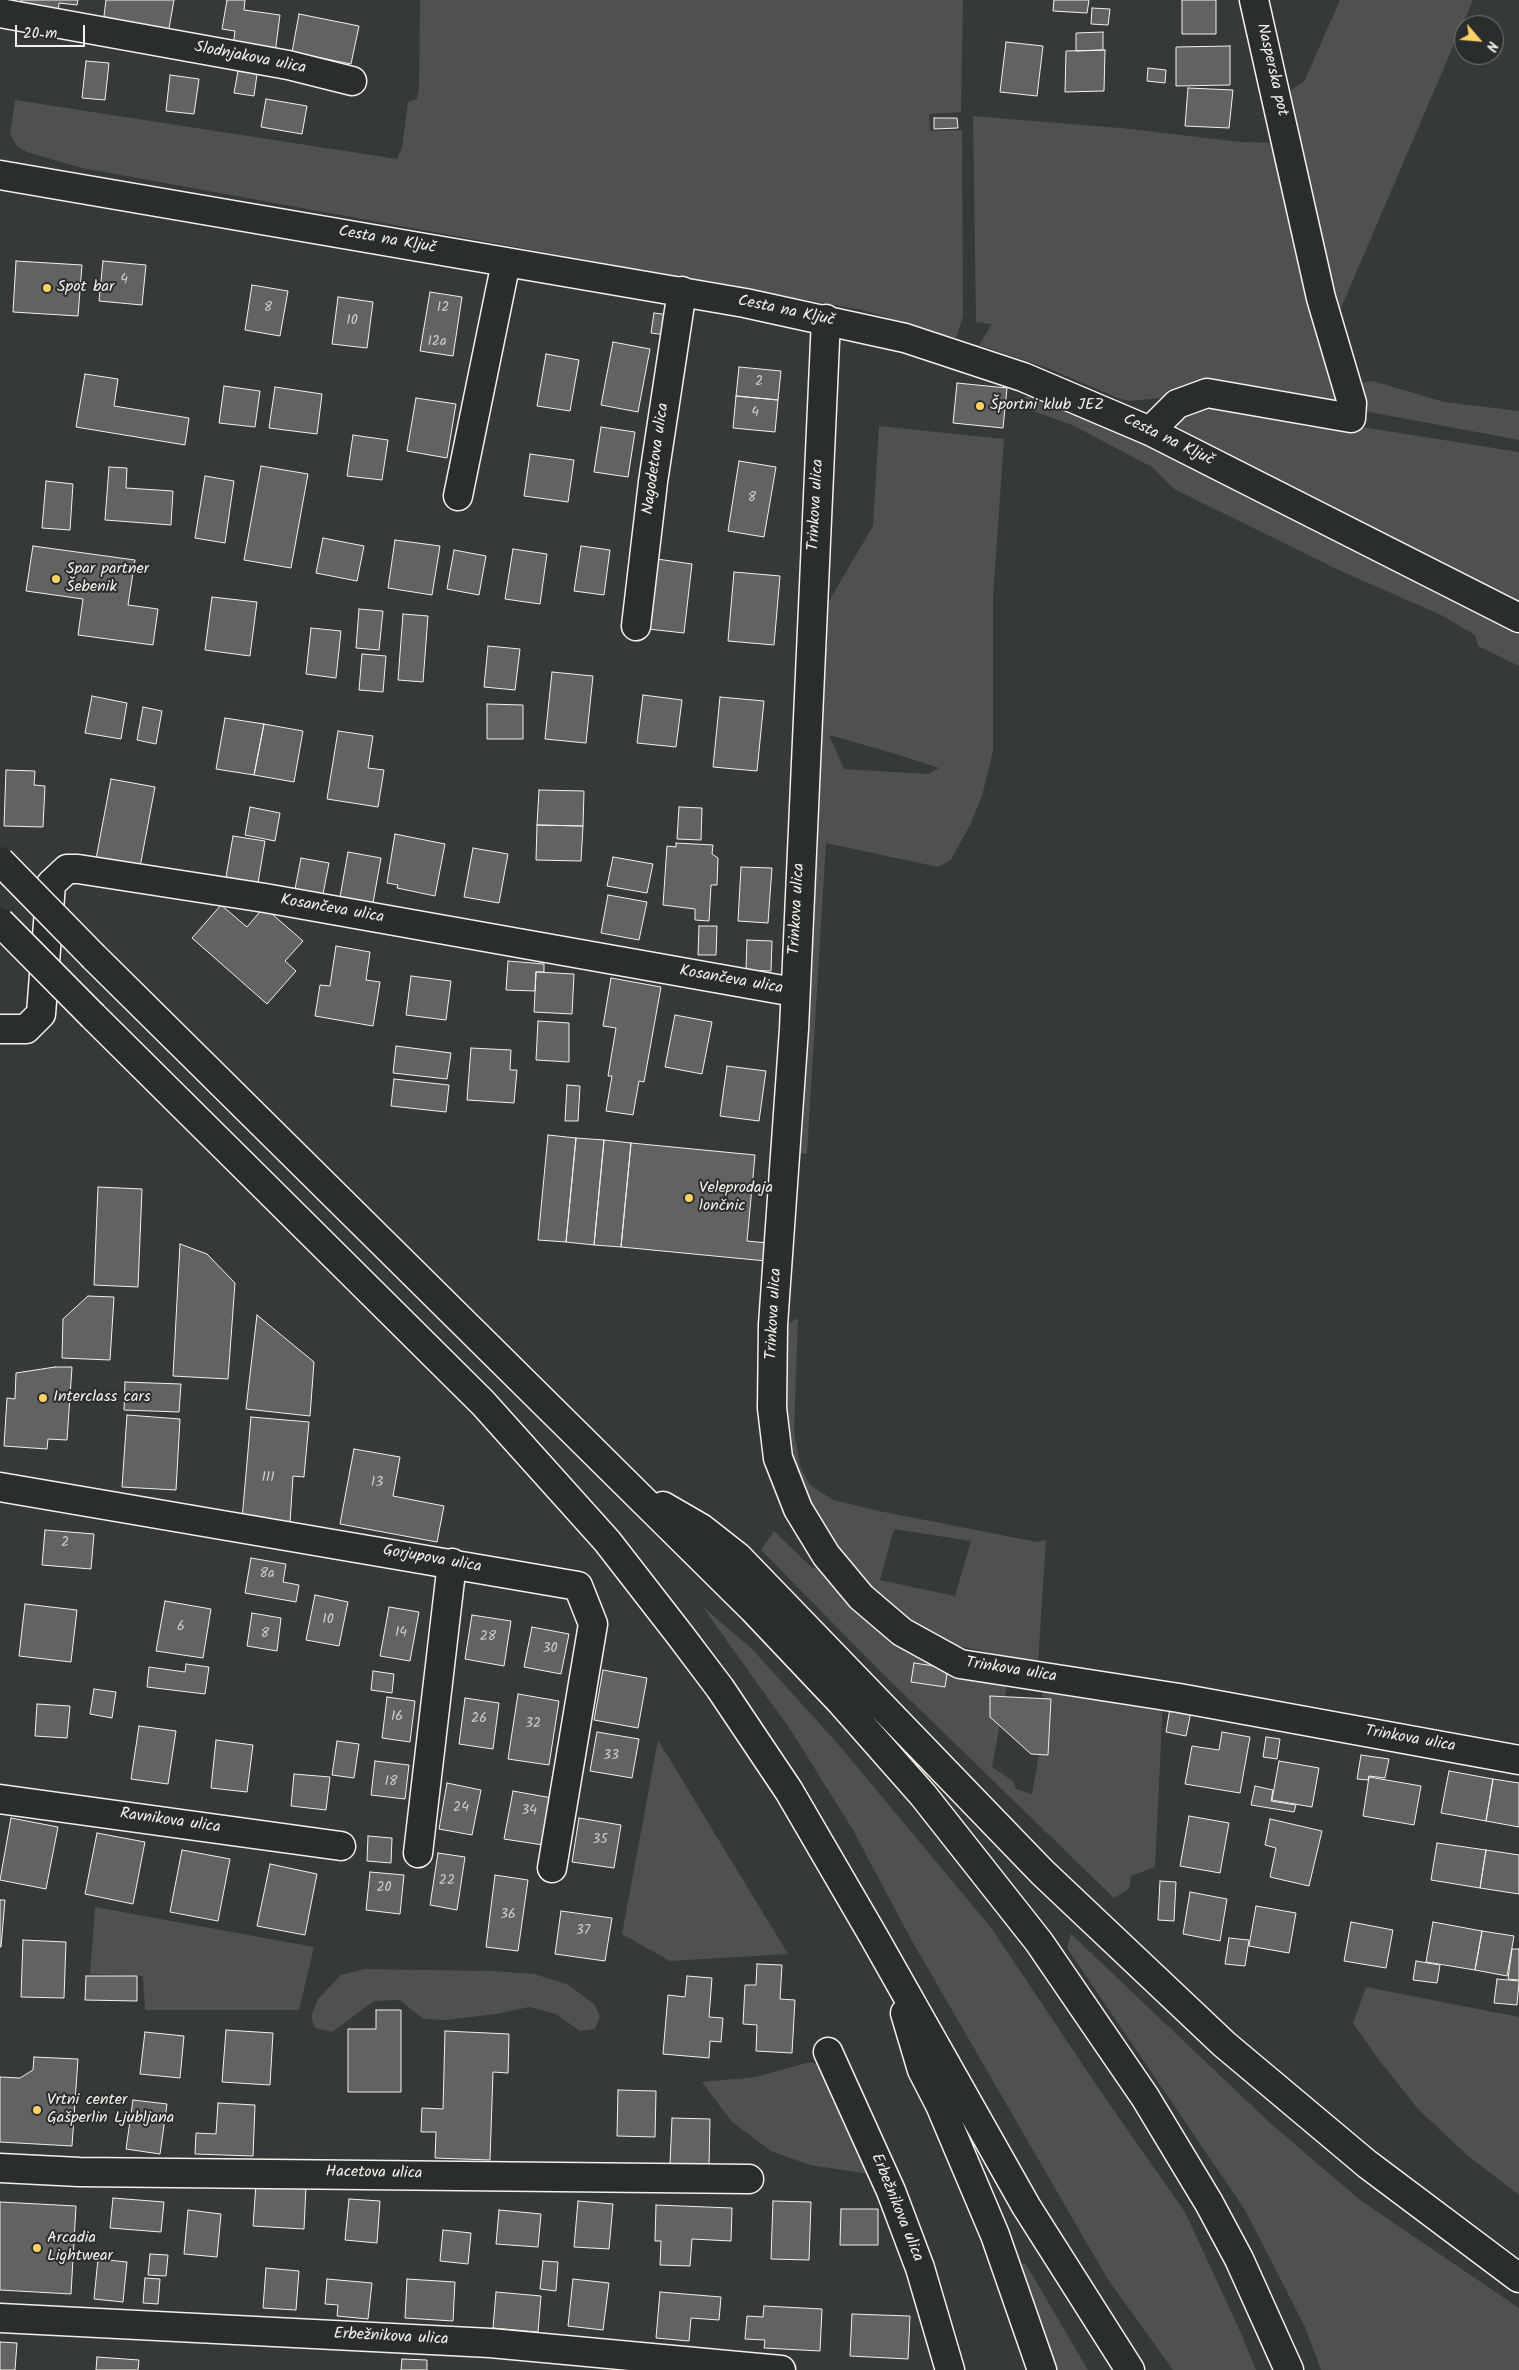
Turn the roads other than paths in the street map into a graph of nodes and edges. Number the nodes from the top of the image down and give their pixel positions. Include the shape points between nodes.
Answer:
1 (1254, 0) edge
2 (0, 13) edge
3 (352, 81) dead end
4 (0, 175) edge
5 (506, 262) junction
6 (682, 292) junction
7 (826, 319) junction
8 (1150, 431) junction
9 (458, 496) dead end
10 (1519, 618) edge
11 (636, 626) dead end
12 (0, 861) edge
13 (0, 922) edge
14 (794, 992) junction
15 (0, 1029) edge
16 (0, 1487) edge
17 (639, 1496) junction
18 (452, 1563) junction
19 (1519, 1760) edge
20 (0, 1799) edge
21 (341, 1846) dead end
22 (418, 1853) dead end
23 (552, 1868) dead end
24 (892, 1971) junction
25 (828, 2052) dead end
26 (0, 2168) edge
27 (749, 2179) dead end
28 (1519, 2278) edge
29 (0, 2318) edge
30 (781, 2370) edge
31 (950, 2370) edge
32 (1042, 2370) edge
33 (1130, 2370) edge
34 (1289, 2370) edge

1 - 8 main road, Nasperska pot via 1322,298 1352,403 1351,418 1207,393 1177,404
2 - 3 main road, Slodnjakova ulica via 288,65
4 - 5 main road, Cesta na Ključ
5 - 6 main road, Cesta na Ključ
5 - 9 main road
6 - 7 main road, Cesta na Ključ
6 - 11 main road, Nagodetova ulica via 653,482
7 - 8 main road, Cesta na Ključ via 905,338 965,357 1080,400
7 - 14 main road, Trinkova ulica
8 - 10 main road, Cesta na Ključ
12 - 17 main road, bridge
13 - 24 main road, bridge via 483,1403 607,1541 720,1688 789,1791
14 - 15 main road, Kosančeva ulica via 266,898 67,869 51,884 41,1014 26,1029
14 - 19 main road, Trinkova ulica via 773,1325 772,1408 778,1458 798,1510 826,1555 861,1597 902,1632 960,1664 1179,1698
16 - 18 main road, Gorjupova ulica
17 - 28 main road via 674,1511 738,1557 1042,1872 1224,2044 1367,2164
17 - 34 main road via 798,1656 882,1747 962,1842 1033,1935 1115,2051 1187,2165 1239,2259
18 - 22 main road
18 - 23 main road, Gorjupova ulica via 578,1586 594,1624
20 - 21 main road, Ravnikova ulica
24 - 32 main road via 922,2070 992,2226
24 - 33 main road via 1030,2214
25 - 31 main road, Erbežnikova ulica via 892,2191 920,2268
26 - 27 main road, Hacetova ulica via 78,2172
29 - 30 main road, Erbežnikova ulica via 490,2343

